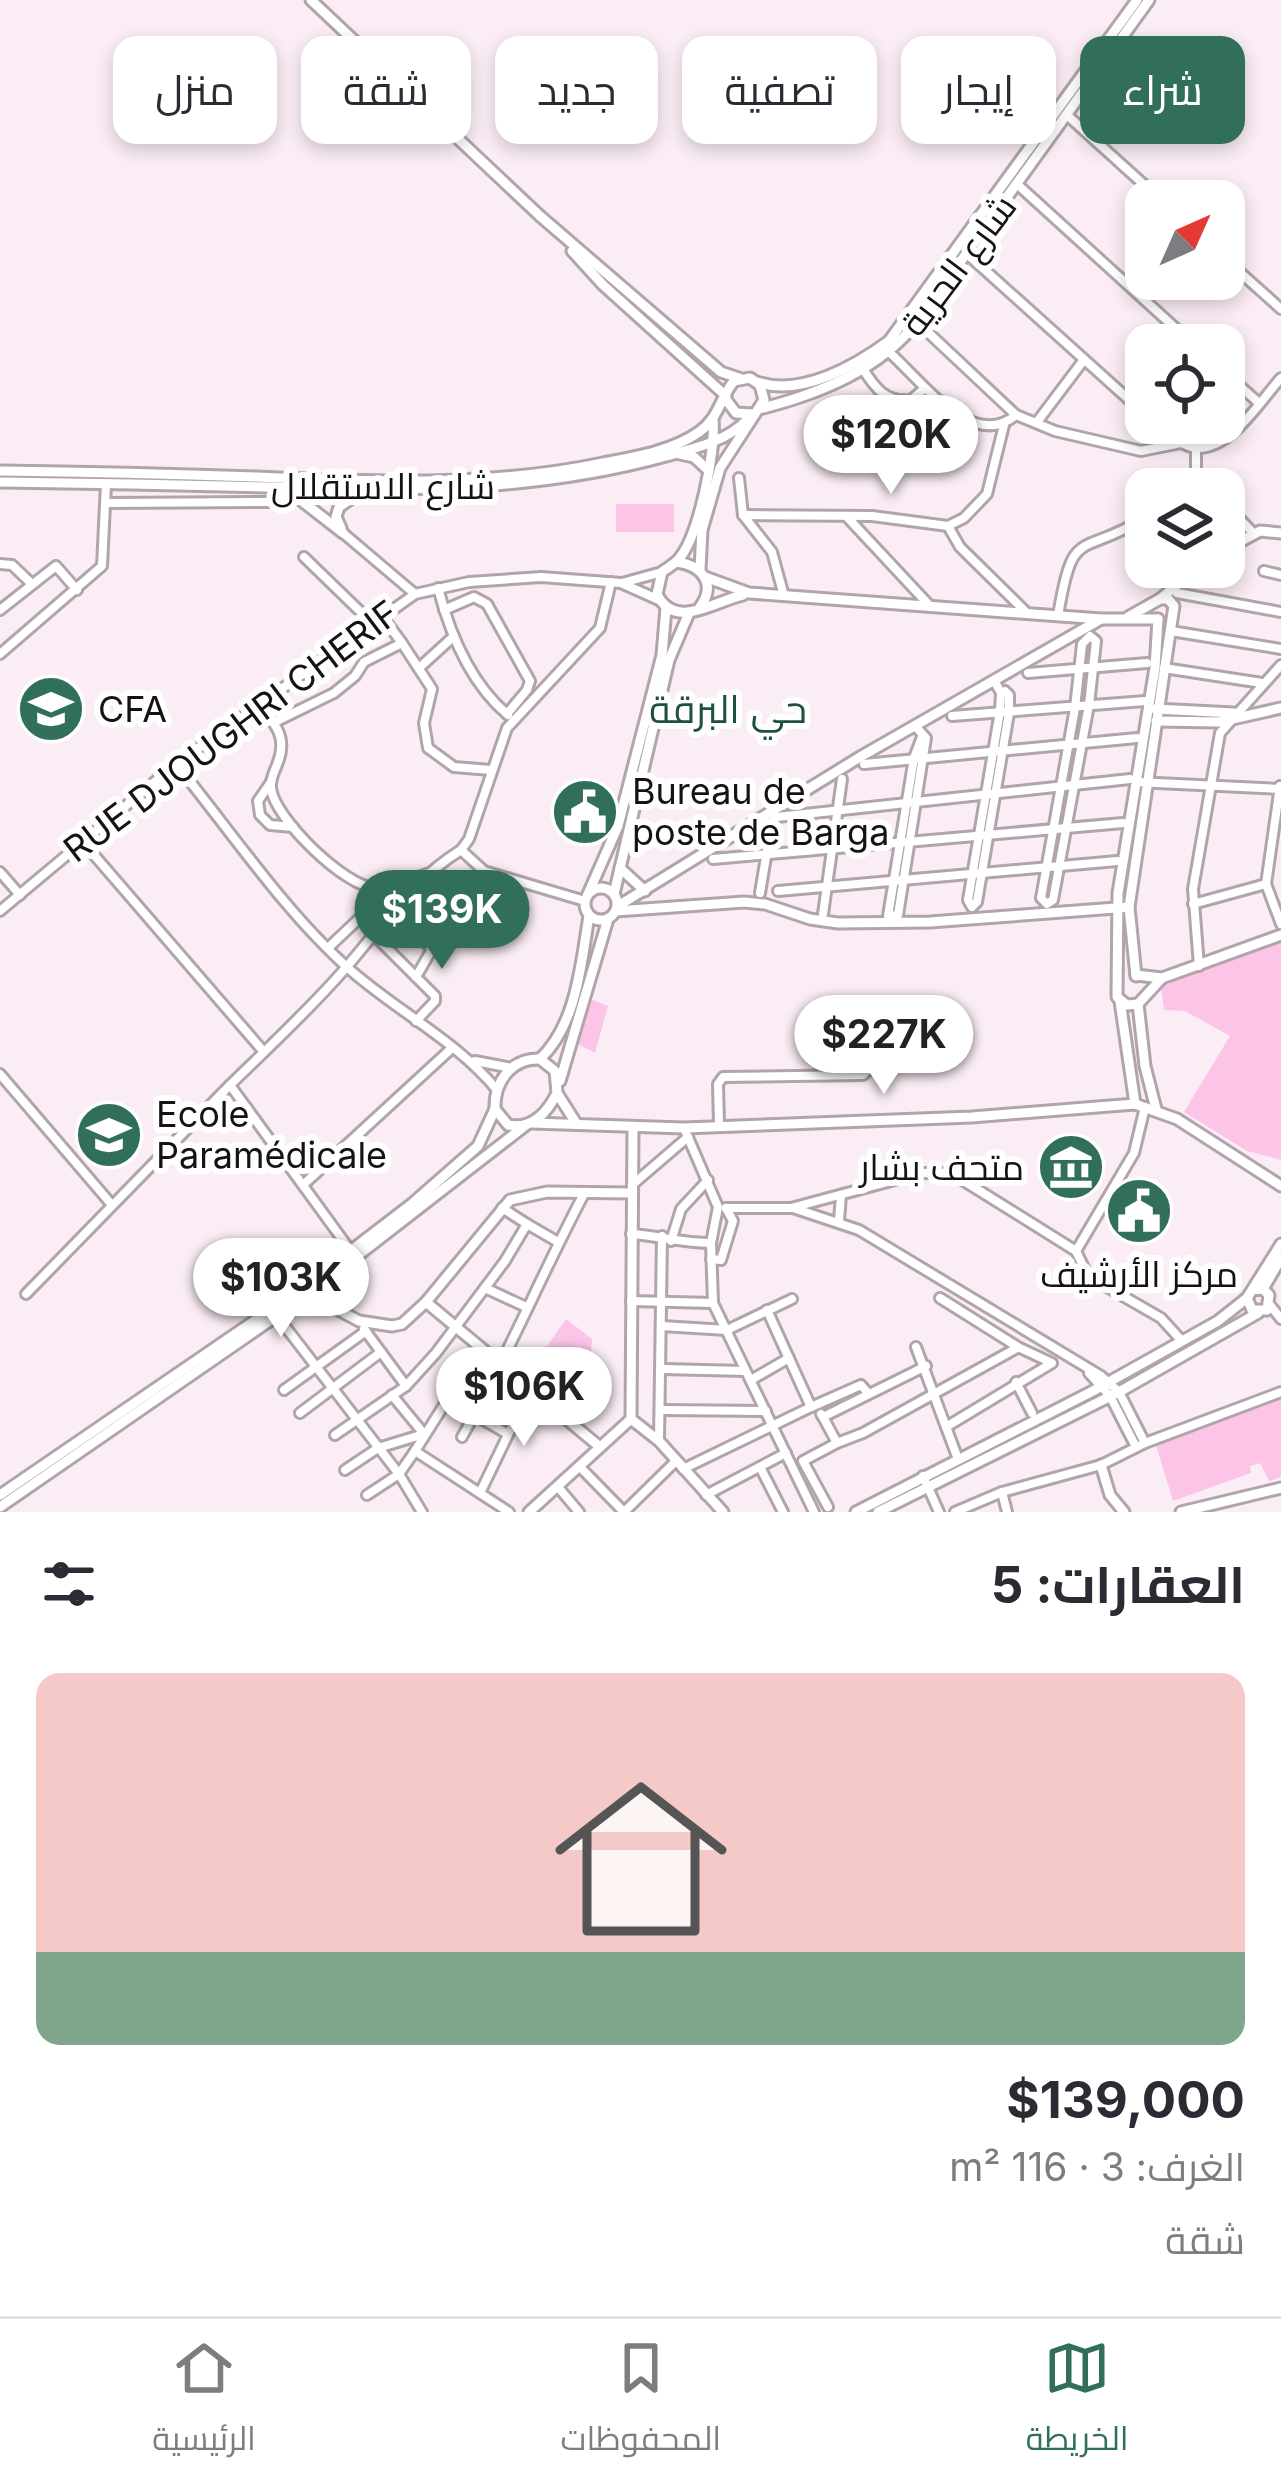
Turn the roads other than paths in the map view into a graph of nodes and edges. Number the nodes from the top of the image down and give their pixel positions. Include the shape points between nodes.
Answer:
1 (311, 0) edge
2 (1137, 0) edge
3 (1149, 0) edge
4 (1067, 115) junction
5 (1139, 180) edge
6 (1018, 184) junction
7 (540, 216) junction
8 (966, 254) junction
9 (1245, 277) edge
10 (1281, 309) edge
11 (917, 322) junction
12 (1171, 324) edge
13 (890, 353) junction
14 (1083, 361) junction
15 (863, 369) junction
16 (1281, 378) edge
17 (739, 379) junction
18 (756, 381) junction
19 (925, 388) junction
20 (1245, 391) edge
21 (1125, 397) edge
22 (726, 398) junction
23 (1258, 403) junction
24 (756, 412) junction
25 (1016, 415) junction
26 (713, 418) junction
27 (1037, 422) junction
28 (1004, 425) junction
29 (715, 440) junction
30 (1177, 444) edge
31 (1184, 444) edge
32 (1196, 448) junction
33 (675, 454) junction
34 (1196, 468) edge
35 (708, 470) junction
36 (0, 471) edge
37 (739, 478) dead end
38 (0, 482) edge
39 (106, 484) junction
40 (268, 488) junction
41 (363, 491) junction
42 (298, 498) junction
43 (106, 503) junction
44 (742, 515) junction
45 (846, 516) junction
46 (1245, 524) edge
47 (948, 526) junction
48 (1125, 527) edge
49 (343, 533) junction
50 (1281, 533) edge
51 (1254, 534) junction
52 (1245, 539) edge
53 (304, 557) dead end
54 (676, 562) junction
55 (0, 564) edge
56 (1264, 571) dead end
57 (662, 572) junction
58 (702, 573) junction
59 (1281, 575) edge
60 (616, 582) junction
61 (32, 584) junction
62 (438, 588) junction
63 (1175, 588) edge
64 (1175, 588) edge
65 (76, 590) junction
66 (749, 593) junction
67 (415, 594) junction
68 (784, 596) junction
69 (1166, 599) junction
70 (663, 604) junction
71 (930, 606) junction
72 (0, 610) edge
73 (444, 610) junction
74 (693, 611) junction
75 (1281, 611) edge
76 (1027, 613) junction
77 (1173, 614) junction
78 (382, 616) junction
79 (1058, 616) junction
80 (1157, 618) junction
81 (1102, 619) junction
82 (1124, 620) junction
83 (372, 623) junction
84 (1171, 631) junction
85 (453, 637) junction
86 (401, 643) junction
87 (2, 649) edge
88 (1281, 649) edge
89 (1281, 665) edge
90 (1156, 666) junction
91 (1092, 667) junction
92 (419, 668) junction
93 (1079, 669) junction
94 (1028, 673) dead end
95 (995, 682) junction
96 (1263, 684) junction
97 (259, 704) junction
98 (1089, 705) junction
99 (1076, 708) junction
100 (1281, 708) edge
101 (1005, 712) junction
102 (1152, 712) junction
103 (1237, 715) junction
104 (952, 716) dead end
105 (510, 717) junction
106 (275, 722) junction
107 (919, 732) junction
108 (1137, 738) dead end
109 (1079, 743) junction
110 (1067, 745) junction
111 (996, 752) junction
112 (919, 758) junction
113 (176, 764) junction
114 (864, 764) dead end
115 (491, 770) junction
116 (842, 778) dead end
117 (1133, 781) junction
118 (271, 782) junction
119 (1150, 782) junction
120 (1075, 783) junction
121 (1214, 784) junction
122 (1062, 785) junction
123 (1280, 787) edge
124 (990, 793) junction
125 (912, 801) junction
126 (839, 809) junction
127 (1123, 823) dead end
128 (294, 826) junction
129 (1066, 828) junction
130 (1054, 830) junction
131 (983, 837) junction
132 (82, 841) junction
133 (906, 844) junction
134 (461, 850) junction
135 (832, 850) junction
136 (767, 857) junction
137 (713, 859) dead end
138 (1117, 861) dead end
139 (1060, 865) junction
140 (1048, 867) junction
141 (620, 868) junction
142 (0, 872) edge
143 (430, 873) junction
144 (977, 875) junction
145 (901, 881) junction
146 (419, 884) junction
147 (1266, 884) junction
148 (828, 888) junction
149 (370, 889) junction
150 (645, 891) junction
151 (778, 891) dead end
152 (760, 893) dead end
153 (614, 894) junction
154 (20, 895) junction
155 (381, 898) junction
156 (586, 898) junction
157 (1192, 904) junction
158 (1122, 907) junction
159 (394, 909) junction
160 (0, 911) edge
161 (614, 912) junction
162 (823, 914) dead end
163 (589, 916) junction
164 (1281, 924) edge
165 (372, 933) junction
166 (1281, 935) edge
167 (329, 947) junction
168 (432, 949) junction
169 (347, 967) junction
170 (1199, 967) junction
171 (416, 976) junction
172 (1138, 977) junction
173 (1162, 978) junction
174 (1120, 980) junction
175 (1147, 992) junction
176 (1120, 1001) junction
177 (1138, 1004) junction
178 (416, 1021) junction
179 (452, 1048) junction
180 (264, 1052) junction
181 (938, 1054) dead end
182 (540, 1059) junction
183 (473, 1061) junction
184 (512, 1068) junction
185 (0, 1074) edge
186 (230, 1085) junction
187 (558, 1089) junction
188 (496, 1090) junction
189 (1145, 1107) junction
190 (495, 1109) junction
191 (576, 1123) junction
192 (529, 1124) junction
193 (718, 1125) junction
194 (633, 1127) junction
195 (686, 1132) junction
196 (1267, 1174) junction
197 (1281, 1175) edge
198 (708, 1180) junction
199 (303, 1185) junction
200 (1281, 1186) edge
201 (631, 1189) junction
202 (585, 1191) junction
203 (841, 1196) junction
204 (112, 1204) junction
205 (502, 1208) junction
206 (722, 1208) junction
207 (791, 1208) junction
208 (839, 1221) junction
209 (527, 1224) junction
210 (631, 1234) junction
211 (666, 1238) junction
212 (559, 1242) junction
213 (711, 1243) junction
214 (1281, 1244) edge
215 (350, 1250) junction
216 (1076, 1251) junction
217 (1281, 1258) edge
218 (711, 1259) junction
219 (485, 1288) junction
220 (304, 1292) junction
221 (1254, 1292) junction
222 (26, 1294) dead end
223 (940, 1298) dead end
224 (792, 1299) dead end
225 (629, 1300) junction
226 (426, 1302) junction
227 (663, 1302) junction
228 (713, 1303) junction
229 (1274, 1303) edge
230 (526, 1307) junction
231 (767, 1310) junction
232 (1258, 1313) junction
233 (277, 1316) junction
234 (1281, 1319) edge
235 (359, 1321) junction
236 (662, 1326) junction
237 (458, 1328) junction
238 (727, 1330) junction
239 (366, 1331) junction
240 (1182, 1341) junction
241 (916, 1347) dead end
242 (1018, 1347) junction
243 (480, 1348) junction
244 (381, 1352) junction
245 (789, 1358) junction
246 (502, 1364) junction
247 (317, 1366) junction
248 (926, 1366) junction
249 (663, 1369) junction
250 (748, 1375) junction
251 (1016, 1382) junction
252 (1105, 1383) junction
253 (406, 1386) junction
254 (530, 1387) junction
255 (332, 1388) junction
256 (284, 1390) dead end
257 (934, 1391) junction
258 (867, 1392) junction
259 (1281, 1392) edge
260 (1114, 1394) junction
261 (392, 1395) junction
262 (445, 1398) junction
263 (813, 1406) junction
264 (662, 1410) junction
265 (766, 1411) junction
266 (300, 1413) dead end
267 (1032, 1413) dead end
268 (475, 1414) junction
269 (823, 1417) junction
270 (631, 1419) junction
271 (356, 1421) junction
272 (773, 1425) junction
273 (946, 1427) junction
274 (507, 1433) junction
275 (424, 1434) junction
276 (335, 1435) dead end
277 (92, 1437) junction
278 (462, 1437) dead end
279 (659, 1442) junction
280 (837, 1442) junction
281 (1140, 1445) junction
282 (601, 1447) junction
283 (378, 1448) junction
284 (415, 1450) junction
285 (786, 1453) junction
286 (67, 1455) junction
287 (958, 1459) junction
288 (679, 1465) junction
289 (1101, 1465) junction
290 (580, 1467) junction
291 (760, 1468) junction
292 (345, 1470) dead end
293 (399, 1474) junction
294 (926, 1481) junction
295 (558, 1487) junction
296 (1281, 1488) edge
297 (1002, 1492) junction
298 (480, 1493) junction
299 (0, 1495) edge
300 (367, 1495) dead end
301 (706, 1495) junction
302 (0, 1507) edge
303 (828, 1507) dead end
304 (980, 1507) edge
305 (422, 1512) edge
306 (509, 1512) edge
307 (530, 1512) edge
308 (579, 1512) edge
309 (723, 1512) edge
310 (784, 1512) edge
311 (814, 1512) edge
312 (856, 1512) edge
313 (878, 1512) edge
314 (939, 1512) edge
315 (955, 1512) edge
316 (1007, 1512) edge
317 (1124, 1512) edge
318 (1181, 1512) edge

1 - 7 main road
2 - 18 main road, شارع الحرية via 889,341 814,380
3 - 4 main road, شارع الحرية
4 - 5 street
4 - 6 main road, شارع الحرية
6 - 8 main road, شارع الحرية
6 - 12 street
7 - 17 main road
7 - 22 main road
8 - 11 main road, شارع الحرية
8 - 14 street
9 - 10 street
11 - 13 main road, شارع الحرية
11 - 25 street
13 - 15 main road, شارع الحرية
13 - 19 street
14 - 21 street
14 - 27 street
15 - 19 street via 889,399 911,400
15 - 24 main road, شارع الحرية
16 - 23 street
17 - 18 main road
17 - 22 main road
18 - 24 main road via 764,394
19 - 28 street via 967,420
20 - 23 street
22 - 24 main road via 736,413
22 - 26 main road, شارع الاستقلال
23 - 32 street via 1226,438
24 - 29 main road, شارع الاستقلال
24 - 58 main road via 720,468 704,519
25 - 27 street
25 - 28 street
26 - 29 main road
26 - 36 main road, شارع الاستقلال via 688,439 650,453 503,479
27 - 30 street via 1142,452
28 - 47 street via 987,494
29 - 33 main road, شارع الاستقلال
29 - 35 main road
31 - 32 street
32 - 34 street
33 - 35 main road
33 - 41 main road, شارع الاستقلال via 539,484
35 - 54 main road
37 - 44 street
38 - 39 main road, شارع الاستقلال
39 - 40 main road, شارع الاستقلال
39 - 43 street
40 - 41 main road, شارع الاستقلال
40 - 42 main road
41 - 49 main road via 339,508
42 - 43 street
42 - 49 main road
43 - 65 street via 102,566
44 - 45 street
44 - 68 street via 772,553
45 - 47 street
45 - 71 street
46 - 51 street
47 - 76 street
48 - 79 street via 1076,550
49 - 67 street
50 - 51 main road
51 - 52 main road
53 - 83 street
54 - 57 main road
54 - 58 main road
55 - 61 street
56 - 59 street
57 - 60 street
57 - 70 main road
58 - 66 main road
58 - 74 main road via 708,591
60 - 62 street, RUE DJOUGHRI CHERIF via 498,578
60 - 70 street
60 - 105 street via 600,628
61 - 65 street via 56,566
61 - 72 street
62 - 67 street, RUE DJOUGHRI CHERIF
62 - 73 street
63 - 69 main road
64 - 69 main road
65 - 87 street
66 - 68 main road
66 - 74 main road
67 - 78 street, RUE DJOUGHRI CHERIF
68 - 71 main road
69 - 75 street
69 - 77 main road
69 - 80 main road
69 - 82 main road
70 - 74 main road
70 - 156 main road via 662,655 618,826
71 - 76 main road
73 - 85 street
73 - 105 street via 479,596 498,621 530,681
74 - 141 main road via 669,660
76 - 79 main road
77 - 80 main road
77 - 84 main road
78 - 83 street, RUE DJOUGHRI CHERIF
78 - 86 street
79 - 81 main road
80 - 82 main road
80 - 90 main road
81 - 82 main road
81 - 95 main road
83 - 97 street, RUE DJOUGHRI CHERIF
84 - 88 street
84 - 90 main road
85 - 92 street
85 - 105 street via 476,680
86 - 92 street
86 - 106 street via 364,662 334,693
89 - 96 street
90 - 91 street
90 - 96 street
90 - 102 main road
91 - 93 street
91 - 93 street via 1090,635
91 - 98 street
92 - 115 street via 432,689 428,748 454,767
93 - 94 street
93 - 99 street
95 - 101 street via 1009,693
95 - 107 main road
96 - 103 street
97 - 106 street
97 - 113 street, RUE DJOUGHRI CHERIF
98 - 99 street
98 - 102 street
98 - 109 street
99 - 101 street
99 - 110 street
100 - 103 main road
101 - 104 street
101 - 111 street
102 - 103 main road via 1210,723
102 - 117 main road
102 - 119 main road
103 - 121 street via 1220,733
105 - 115 street
106 - 118 street via 282,745
107 - 112 street
107 - 150 main road
108 - 109 street
109 - 110 street
109 - 120 street
110 - 111 street
110 - 122 street
111 - 112 street
111 - 124 street
112 - 114 street
112 - 125 street
113 - 132 street, RUE DJOUGHRI CHERIF
113 - 167 street
115 - 134 street
116 - 126 street
117 - 119 street
117 - 120 street
117 - 158 main road
118 - 128 street via 274,801
118 - 128 street via 258,801 260,815 270,825
119 - 121 street
119 - 158 main road
120 - 122 street
120 - 129 street
121 - 123 street
121 - 157 street
122 - 124 street
122 - 130 street
123 - 147 street
124 - 125 street
124 - 131 street
125 - 126 street
125 - 133 street
126 - 135 street
126 - 136 street via 774,819
127 - 129 street
128 - 149 street via 341,873
129 - 130 street
129 - 139 street
130 - 131 street
130 - 140 street
131 - 133 street
131 - 144 street
132 - 154 street, RUE DJOUGHRI CHERIF
132 - 180 street
133 - 135 street
133 - 145 street
134 - 143 street
134 - 156 street via 484,871
135 - 136 street
135 - 148 street
136 - 137 street
136 - 152 street
138 - 139 street
139 - 140 street
139 - 140 street via 1054,900 1046,904
140 - 144 street
141 - 150 main road
141 - 153 main road
142 - 154 street
143 - 146 street
143 - 149 street
144 - 145 street
145 - 148 street
146 - 159 street
146 - 168 street via 441,908
147 - 157 street
147 - 164 street
148 - 151 street
148 - 162 street
149 - 155 street
150 - 161 main road
153 - 156 main road via 601,887
153 - 161 main road
154 - 160 street, RUE DJOUGHRI CHERIF
155 - 159 street
155 - 167 street
156 - 163 main road
157 - 170 street
158 - 161 main road via 870,923 821,922 744,902
158 - 172 main road
158 - 174 main road
159 - 165 street
159 - 168 street
161 - 163 main road
161 - 187 main road
163 - 182 main road via 568,1014
165 - 169 street
165 - 171 street
166 - 170 main road
167 - 169 street
168 - 171 street
169 - 178 street
169 - 180 street
170 - 173 main road
171 - 178 street via 435,999
172 - 173 main road
172 - 174 main road
172 - 175 main road
173 - 175 main road
174 - 176 main road
175 - 177 main road
176 - 177 main road
176 - 189 main road
177 - 189 main road
178 - 179 street
179 - 183 street
179 - 199 street
180 - 186 street
181 - 193 street via 883,1057 863,1075 723,1077
182 - 184 main road
182 - 187 main road via 555,1071
183 - 184 street
183 - 188 street
184 - 188 main road
185 - 204 street
186 - 199 street
186 - 204 street
187 - 191 main road
187 - 192 main road
188 - 190 main road
189 - 193 main road
189 - 196 main road
189 - 216 street via 1134,1153
190 - 192 main road via 508,1125
190 - 215 main road via 471,1154
191 - 192 main road
191 - 194 main road
192 - 220 main road
193 - 195 main road
194 - 195 main road
194 - 201 main road
195 - 198 street
195 - 201 street
196 - 197 main road
196 - 200 main road
198 - 206 street
198 - 211 street via 680,1208
199 - 215 street
201 - 202 main road
201 - 210 main road
202 - 205 main road via 522,1195
202 - 212 street
203 - 207 street
203 - 208 street
203 - 216 street via 921,1173 951,1173
204 - 222 street
205 - 209 street
205 - 226 main road
206 - 207 street
206 - 213 street
206 - 218 street via 733,1222 724,1255
207 - 208 street
208 - 252 street
209 - 212 street
209 - 219 street
210 - 211 street
210 - 225 main road
211 - 213 street
211 - 227 street
212 - 230 street
213 - 218 street
214 - 221 main road
215 - 220 main road
216 - 240 street via 1090,1278 1161,1318
217 - 221 main road
218 - 228 street
219 - 230 street
219 - 237 street
220 - 233 main road
220 - 235 main road
220 - 277 main road
221 - 229 main road
221 - 232 main road via 1249,1308
221 - 240 main road
223 - 242 street
224 - 231 street
225 - 227 street
225 - 270 main road
226 - 235 main road via 402,1324
226 - 237 main road
227 - 228 street
227 - 236 street
228 - 238 street
229 - 232 main road
229 - 234 street
230 - 246 street
231 - 238 street
231 - 245 street
232 - 260 main road
233 - 247 street
233 - 277 main road
235 - 239 street
236 - 238 street
236 - 249 street
237 - 243 main road
237 - 253 street
238 - 250 street
239 - 244 street
239 - 247 street
240 - 252 main road
241 - 248 street
242 - 251 street via 1052,1363
242 - 257 street
243 - 246 main road
243 - 262 street
244 - 253 street
244 - 255 street
245 - 250 street
245 - 263 street
246 - 254 main road
246 - 268 street
247 - 255 street
247 - 256 street
248 - 257 street
248 - 258 street
249 - 250 street
249 - 264 street
250 - 265 street
251 - 267 street
251 - 273 street
252 - 260 street
252 - 287 main road
253 - 261 street
254 - 274 street
254 - 282 main road
255 - 266 street
255 - 271 street
257 - 273 street
257 - 280 street
258 - 263 street via 861,1385
258 - 269 street
259 - 281 street
260 - 281 street
260 - 294 main road
261 - 271 street
261 - 275 street
262 - 268 street
262 - 275 street
263 - 269 street
263 - 272 street
264 - 265 street
264 - 279 street
265 - 272 street
268 - 274 street
268 - 278 street
269 - 280 street
270 - 279 main road
270 - 282 main road
271 - 276 street
271 - 283 street
272 - 285 street
272 - 288 street
273 - 287 street
274 - 298 street
275 - 283 street
275 - 284 street
277 - 286 main road
279 - 288 main road
280 - 303 street via 803,1461
281 - 289 street
282 - 290 main road
283 - 292 street
283 - 293 street
284 - 293 street
284 - 298 street
285 - 291 street
285 - 311 street
286 - 299 main road
286 - 302 main road
287 - 294 main road
288 - 290 street via 624,1512
288 - 301 main road
289 - 297 street
289 - 317 main road
290 - 295 main road
291 - 301 street
291 - 310 street
293 - 300 street
293 - 305 street
294 - 312 main road
294 - 313 main road
294 - 314 street
295 - 307 main road
295 - 308 street
296 - 318 main road
297 - 304 street
297 - 316 street
298 - 306 street
301 - 309 main road
304 - 315 street

